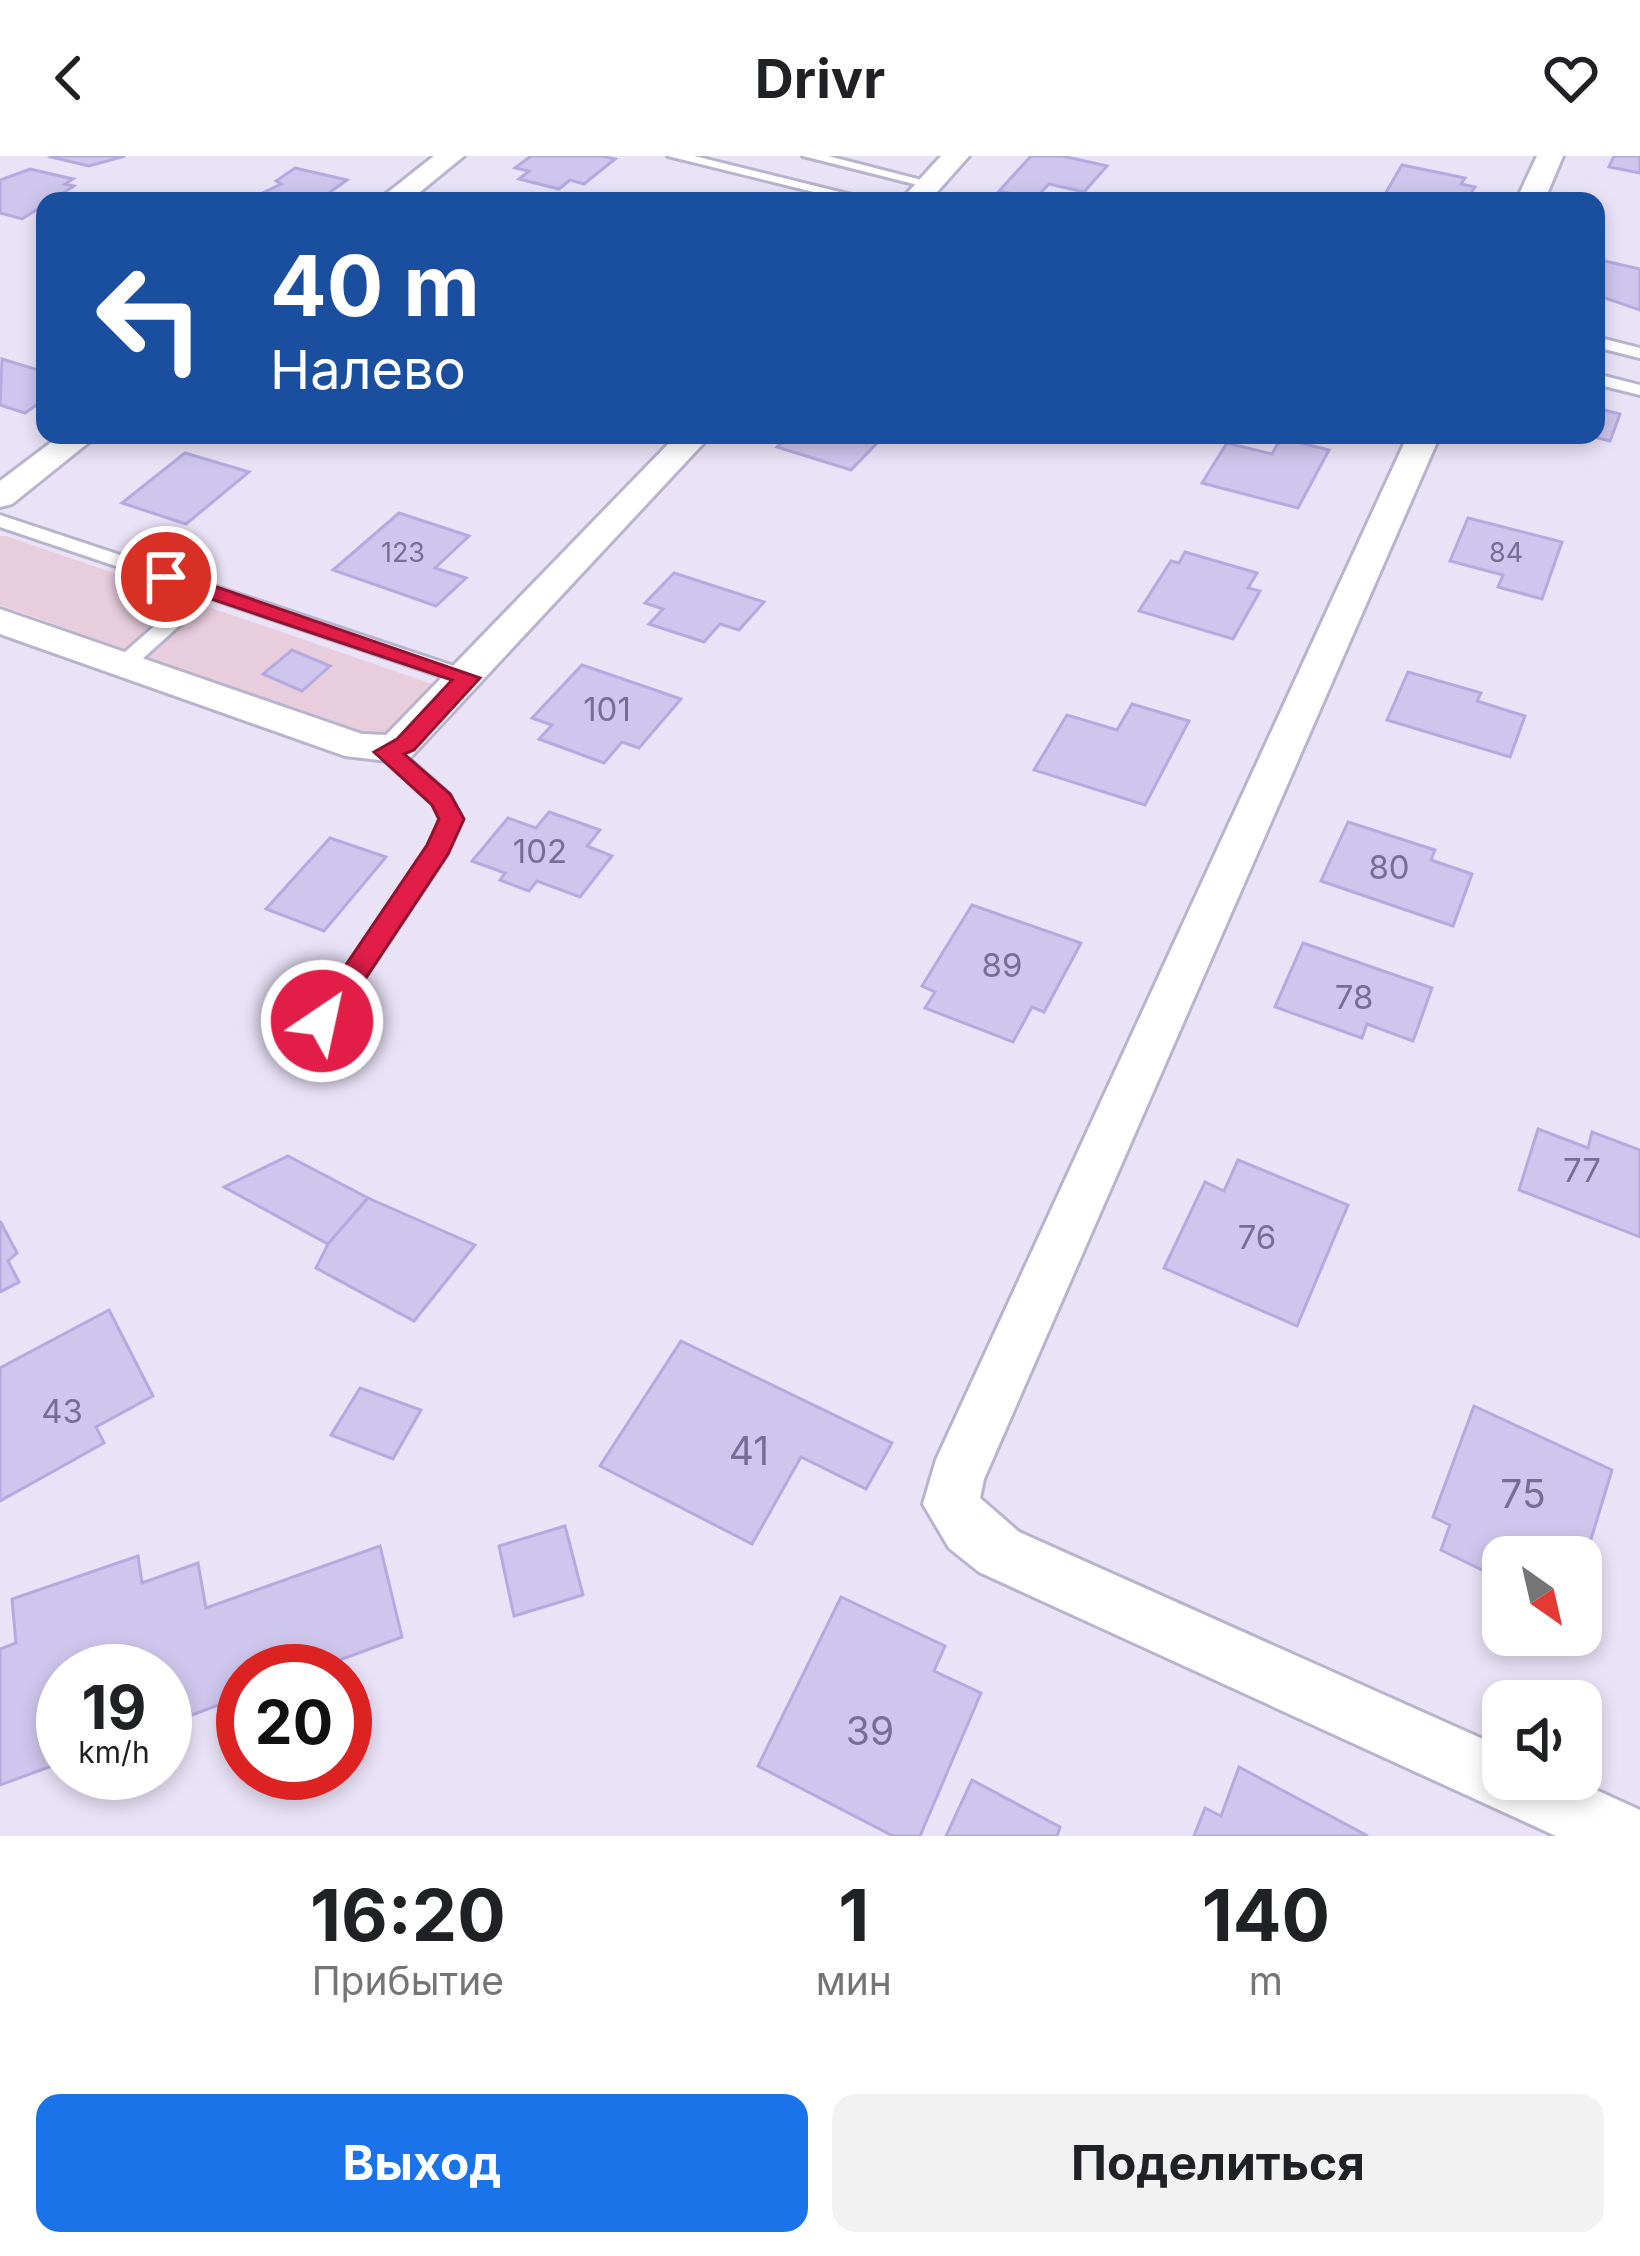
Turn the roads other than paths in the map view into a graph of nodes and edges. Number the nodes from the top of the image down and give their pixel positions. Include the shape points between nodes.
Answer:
1 (451, 156) edge
2 (675, 156) edge
3 (810, 156) edge
4 (956, 156) edge
5 (1550, 156) edge
6 (403, 192) edge
7 (830, 192) edge
8 (919, 192) edge
9 (923, 192) edge
10 (1533, 192) edge
11 (1605, 344) edge
12 (1640, 353) edge
13 (1605, 381) edge
14 (1640, 390) edge
15 (70, 444) edge
16 (687, 444) edge
17 (1420, 444) edge
18 (0, 497) edge
19 (0, 521) edge
20 (207, 590) junction
21 (0, 621) edge
22 (123, 665) junction
23 (468, 678) junction
24 (386, 752) junction
25 (299, 1056) dead end
26 (1640, 1822) edge
27 (1630, 1836) edge

1 - 6 street
2 - 7 lane
3 - 8 lane
4 - 9 street
5 - 10 street
11 - 12 lane
13 - 14 lane
15 - 18 street
16 - 23 street
17 - 27 street via 951,1504 999,1552
19 - 20 lane
20 - 22 lane
20 - 23 lane
21 - 22 street
22 - 24 street
23 - 24 street via 406,745
24 - 25 lane via 442,800 451,819
26 - 27 street

